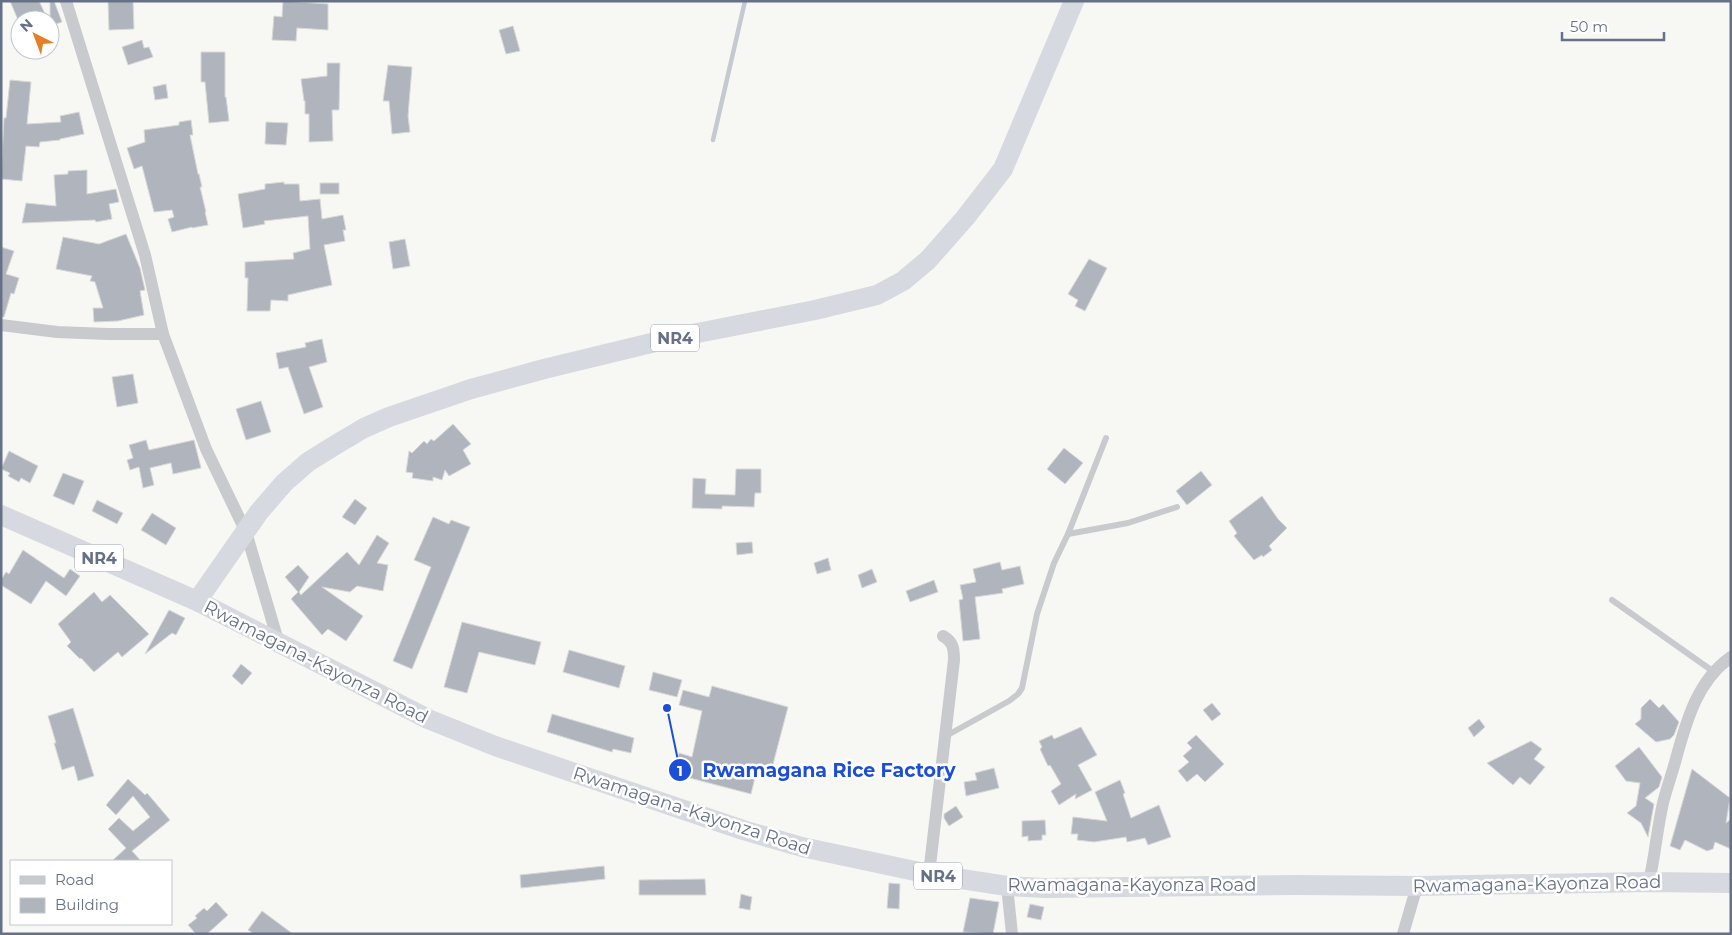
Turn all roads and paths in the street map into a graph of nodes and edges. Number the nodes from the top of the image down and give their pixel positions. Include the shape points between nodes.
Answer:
1 (66, 1) edge
2 (1074, 1) edge
3 (1, 325) edge
4 (163, 334) junction
5 (1106, 438) dead end
6 (1177, 507) dead end
7 (1, 515) edge
8 (246, 532) junction
9 (1068, 534) junction
10 (1612, 600) dead end
11 (197, 602) junction
12 (943, 636) dead end
13 (279, 644) junction
14 (1731, 656) edge
15 (1714, 672) junction
16 (946, 736) junction
17 (929, 874) junction
18 (1649, 882) junction
19 (1731, 883) edge
20 (1007, 886) junction
21 (1417, 886) junction
22 (1012, 934) edge
23 (1403, 934) edge

1 - 4 street via 145,256
2 - 8 highway, NR4 via 1003,169 928,260 903,281 877,295 544,369 408,410 364,428 308,462 268,501
3 - 4 street via 66,332
4 - 8 street via 206,449
5 - 9 lane
6 - 9 lane via 1128,523
7 - 11 highway, NR4
8 - 11 highway, NR4
8 - 13 street
9 - 16 lane via 1054,563 1037,614 1022,688 1009,701
10 - 15 lane
11 - 13 highway, Rwamagana-Kayonza Road / NR4
12 - 16 street via 951,641 954,649
13 - 17 highway, Rwamagana-Kayonza Road / NR4 via 428,718 512,752 802,848
14 - 15 street
15 - 18 street via 1691,710 1663,804
16 - 17 street
17 - 20 highway, Rwamagana-Kayonza Road / NR4
18 - 19 highway, Rwamagana-Kayonza Road / NR4
18 - 21 highway, Rwamagana-Kayonza Road / NR4
20 - 21 highway, Rwamagana-Kayonza Road / NR4
20 - 22 street
21 - 23 street

